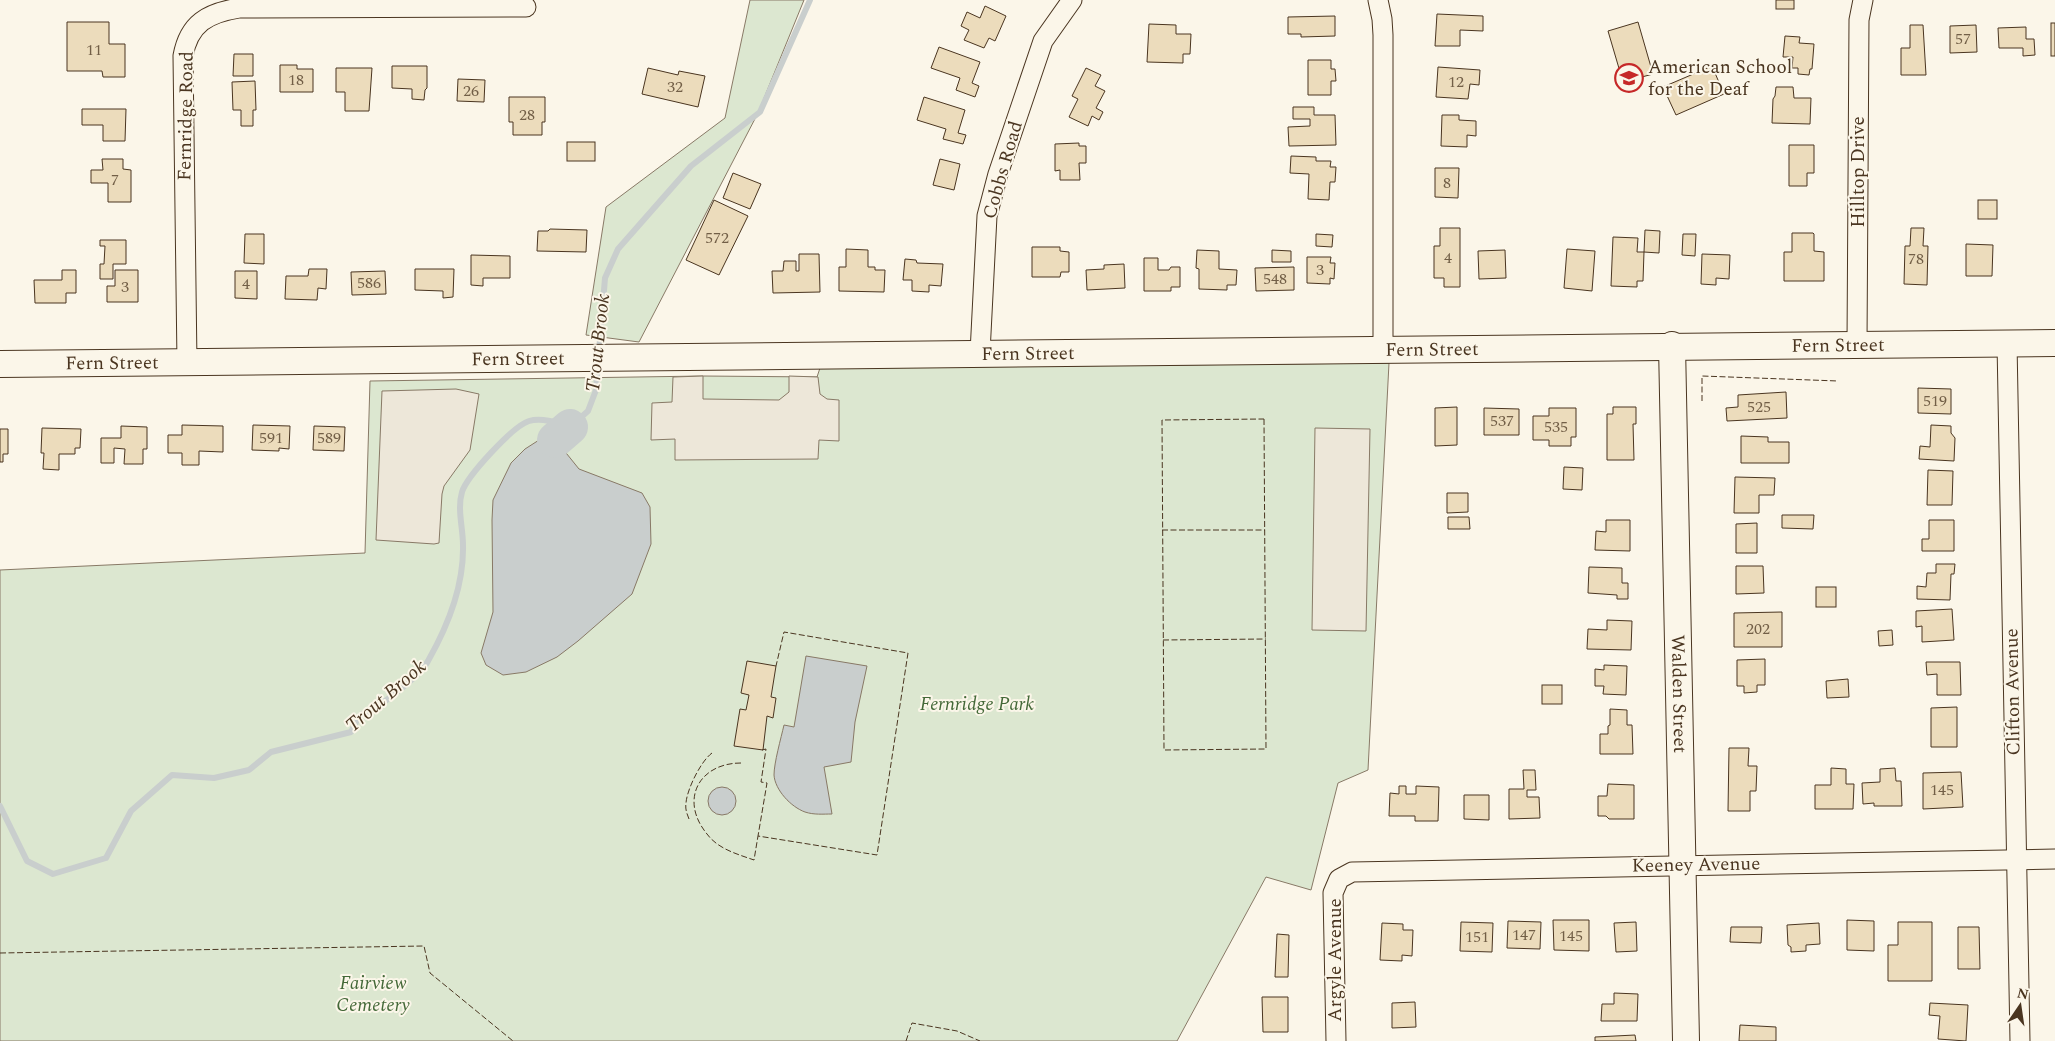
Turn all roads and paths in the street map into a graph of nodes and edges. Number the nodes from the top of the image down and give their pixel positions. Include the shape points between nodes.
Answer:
1 (1072, 0) edge
2 (1378, 0) edge
3 (1862, 0) edge
4 (526, 7) dead end
5 (2006, 343) junction
6 (2055, 343) edge
7 (1857, 344) junction
8 (1672, 346) junction
9 (1383, 349) junction
10 (980, 353) junction
11 (187, 363) junction
12 (0, 364) edge
13 (2055, 859) edge
14 (2016, 860) junction
15 (1683, 865) junction
16 (1339, 879) joint
17 (1336, 1041) edge
18 (1686, 1041) edge
19 (2020, 1041) edge

1 - 10 street, Cobbs Road via 1043,41 987,216
2 - 9 street via 1383,35
3 - 7 street, Hilltop Drive via 1859,20
4 - 11 street, Fernridge Road via 239,8 217,12 193,29 183,56
5 - 6 street, Fern Street
5 - 7 street, Fern Street
5 - 14 street, Clifton Avenue
7 - 8 street, Fern Street
8 - 9 street, Fern Street
8 - 15 street, Walden Street
9 - 10 street, Fern Street
10 - 11 street, Fern Street
11 - 12 street, Fern Street
13 - 14 street, Keeney Avenue
14 - 15 street, Keeney Avenue
14 - 19 street, Clifton Avenue
15 - 16 street, Keeney Avenue via 1359,871
15 - 18 street, Walden Street
16 - 17 street, Argyle Avenue via 1333,893

